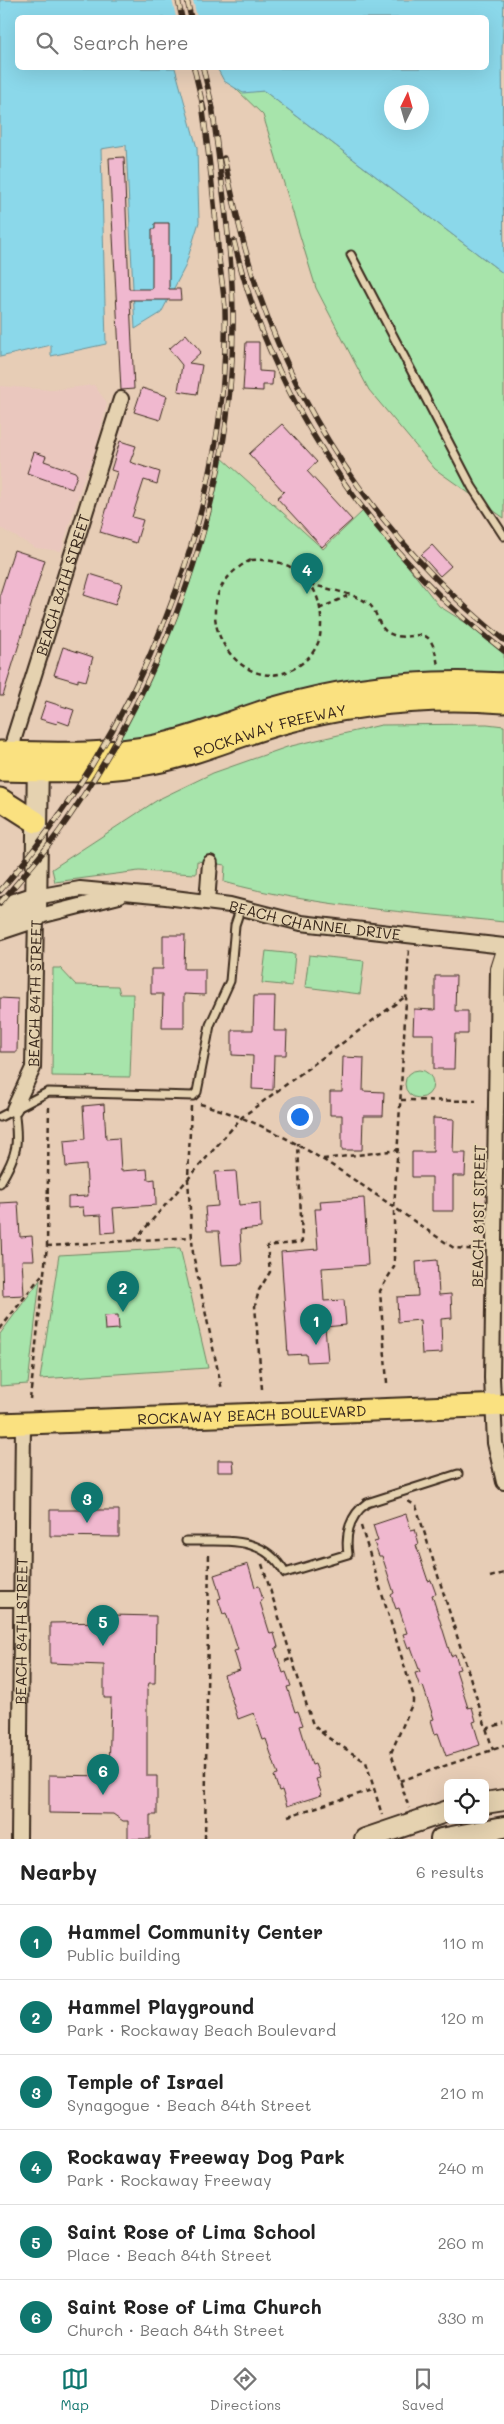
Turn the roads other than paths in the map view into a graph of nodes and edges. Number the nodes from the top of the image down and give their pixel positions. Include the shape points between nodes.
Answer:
1 (351, 255) dead end
2 (121, 399) dead end
3 (504, 536) edge
4 (504, 684) edge
5 (504, 702) edge
6 (5, 761) edge
7 (38, 761) junction
8 (0, 799) edge
9 (36, 822) junction
10 (210, 863) dead end
11 (126, 894) junction
12 (207, 902) junction
13 (36, 907) junction
14 (240, 908) junction
15 (0, 909) edge
16 (0, 929) edge
17 (504, 946) edge
18 (504, 950) edge
19 (14, 1109) junction
20 (0, 1116) edge
21 (0, 1183) edge
22 (498, 1405) edge
23 (23, 1423) junction
24 (0, 1424) edge
25 (458, 1474) dead end
26 (504, 1482) edge
27 (186, 1541) dead end
28 (0, 1599) edge
29 (21, 1599) junction
30 (504, 1800) edge
31 (489, 1802) edge
32 (444, 1812) edge
33 (504, 1827) edge
34 (19, 1839) edge
35 (365, 1839) edge
36 (441, 1839) edge

1 - 3 lane via 472,487
2 - 6 street, BEACH 84TH STREET
4 - 7 main road, ROCKAWAY FREEWAY via 434,683 365,689 288,705 157,746
5 - 7 main road, ROCKAWAY FREEWAY via 449,699 360,706 277,724 203,750 149,764 103,768
6 - 7 main road
7 - 9 street, BEACH 84TH STREET
8 - 9 main road
9 - 13 street, BEACH 84TH STREET
10 - 12 street
11 - 12 street, BEACH CHANNEL DRIVE
11 - 13 street, BEACH CHANNEL DRIVE
11 - 13 street, BEACH CHANNEL DRIVE via 80,889
12 - 14 street, BEACH CHANNEL DRIVE
13 - 15 street
13 - 16 street
13 - 19 street, BEACH 84TH STREET via 33,1068
14 - 17 street, BEACH CHANNEL DRIVE via 295,922
14 - 19 lane via 235,925 230,981 210,1025 197,1092 187,1096 48,1092
18 - 22 street, BEACH 81ST STREET via 498,969 494,1251
19 - 20 lane
19 - 21 lane via 18,1138 14,1160
22 - 23 main road, ROCKAWAY BEACH BOULEVARD
22 - 26 street, BEACH 81ST STREET via 497,1457
23 - 24 main road, ROCKAWAY BEACH BOULEVARD
23 - 29 street, BEACH 84TH STREET
25 - 27 lane via 367,1503 357,1512 350,1526 348,1554 285,1573 278,1561 259,1546
28 - 29 street
29 - 34 street, BEACH 84TH STREET
30 - 31 street
32 - 35 street
33 - 36 street

